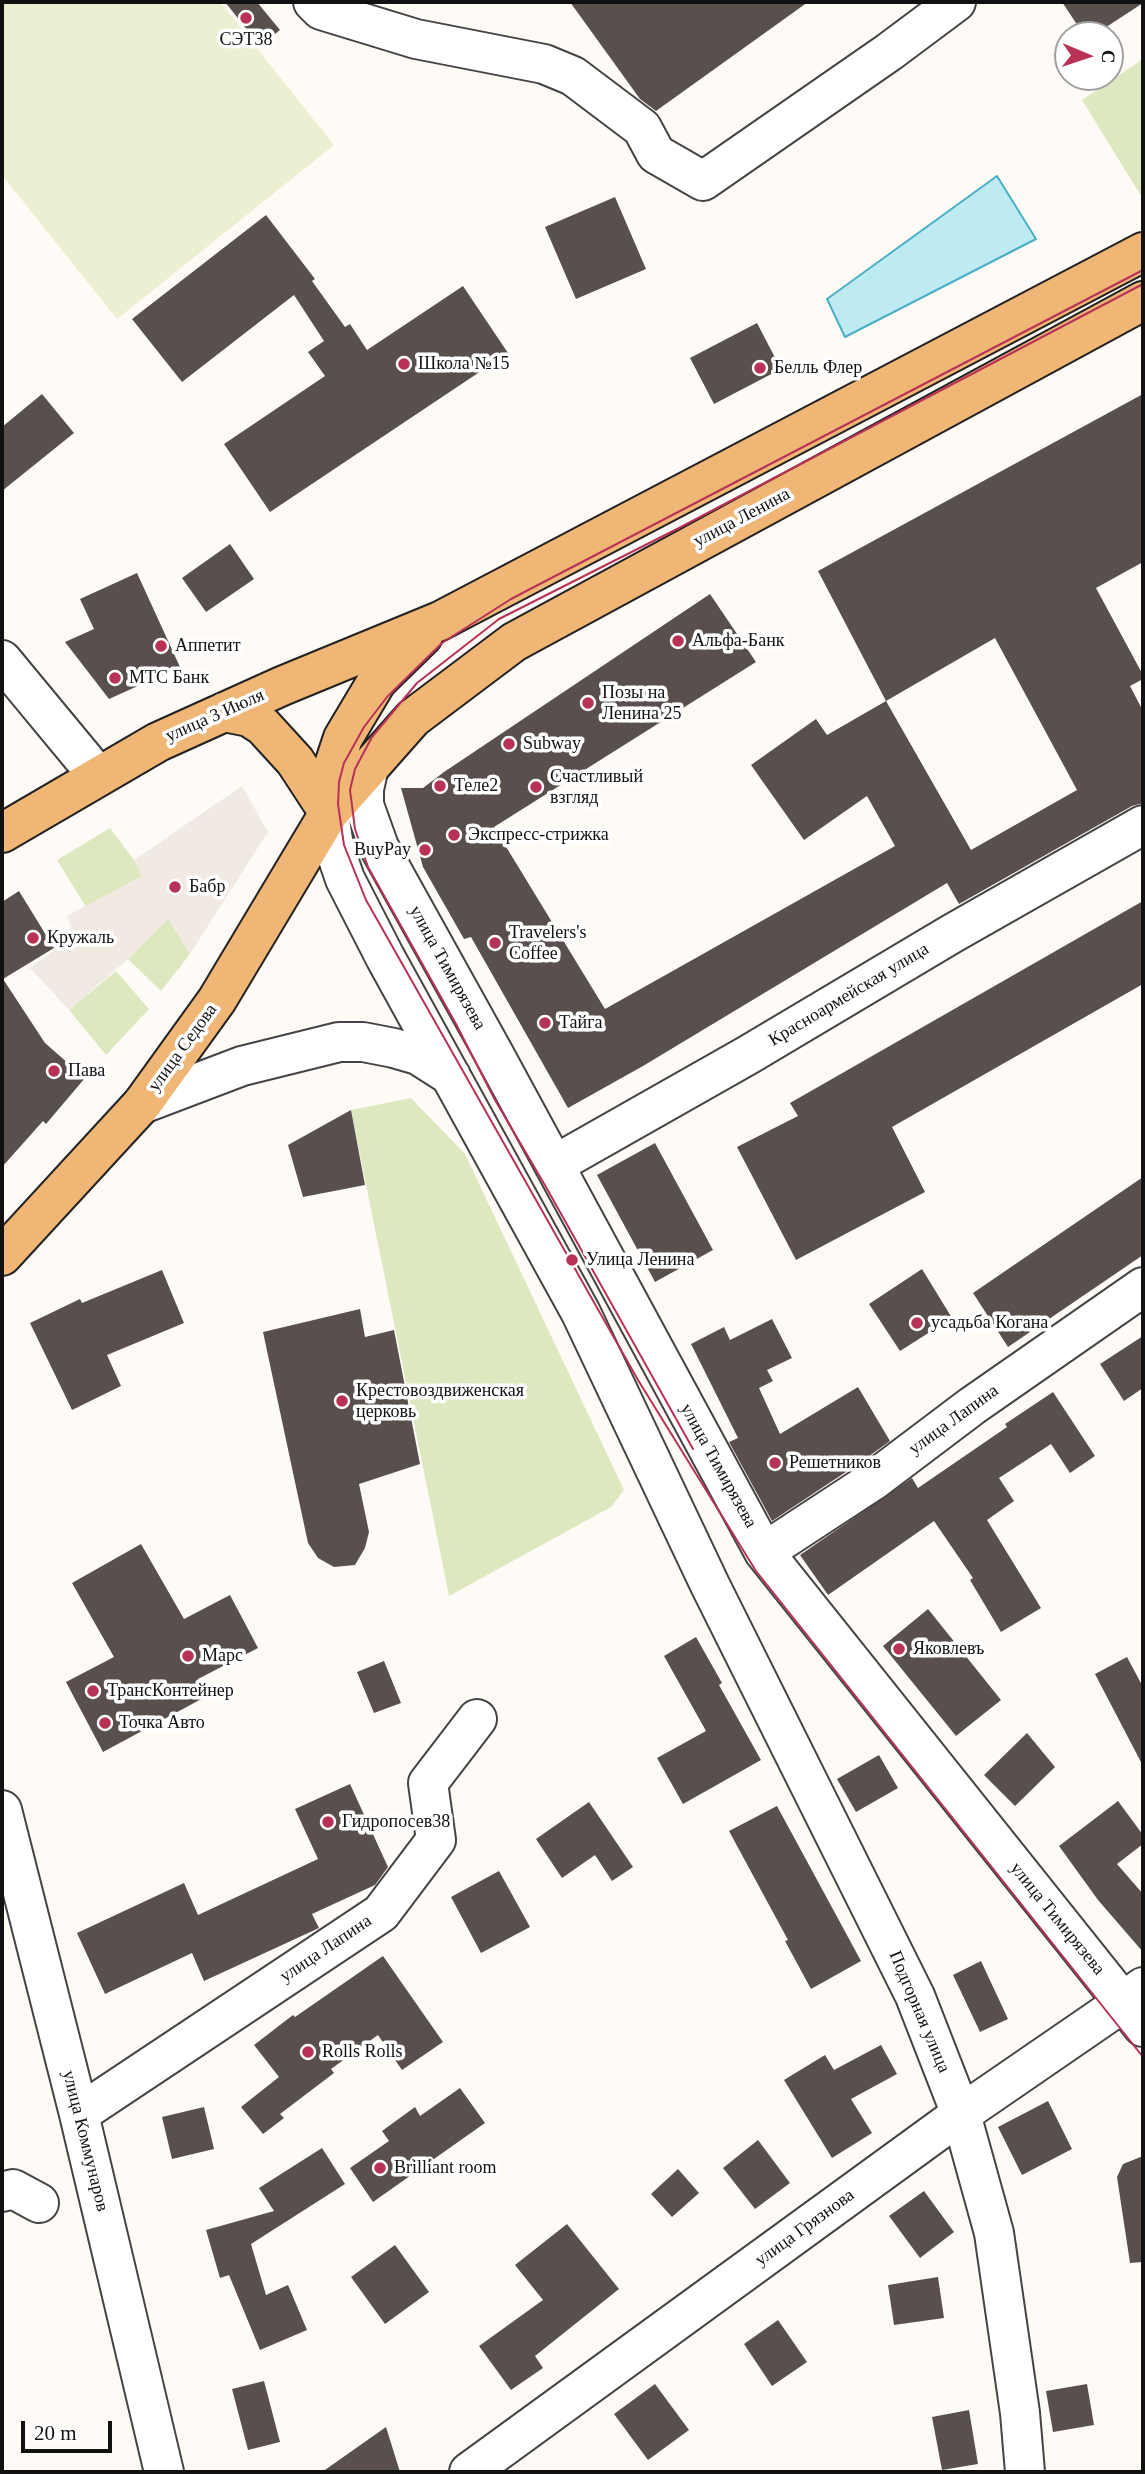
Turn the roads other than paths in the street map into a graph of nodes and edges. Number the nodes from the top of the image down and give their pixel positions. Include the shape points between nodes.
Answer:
1 (313, 2) edge
2 (956, 2) edge
3 (1143, 251) edge
4 (1143, 301) edge
5 (440, 621) junction
6 (2, 660) edge
7 (224, 712) junction
8 (368, 771) junction
9 (98, 776) junction
10 (329, 813) junction
11 (1143, 825) edge
12 (2, 833) edge
13 (379, 848) junction
14 (451, 1076) junction
15 (142, 1104) junction
16 (554, 1165) junction
17 (2, 1256) edge
18 (1143, 1287) edge
19 (764, 1552) junction
20 (477, 1718) dead end
21 (2, 1810) edge
22 (1137, 2006) edge
23 (79, 2114) junction
24 (961, 2115) junction
25 (2, 2192) edge
26 (39, 2203) dead end
27 (164, 2472) edge
28 (469, 2472) edge
29 (1025, 2472) edge

1 - 2 street via 321,10 416,39 544,64 573,76 642,128 656,154 703,181
3 - 5 main road
4 - 8 main road, улица Ленина via 514,642 413,718
5 - 7 main road, улица 3 Июля
5 - 10 main road via 377,681 354,718 329,780
6 - 9 street
7 - 9 main road, улица 3 Июля
7 - 10 main road via 242,714 263,726 295,761
8 - 10 main road, улица Ленина
8 - 13 street via 364,805
9 - 12 main road, улица 3 Июля
10 - 13 street
10 - 14 street via 345,879
10 - 15 main road, улица Седова via 217,1000
11 - 16 street, Красноармейская улица
13 - 16 street, улица Тимирязева
14 - 15 street via 418,1055 363,1042 339,1042 242,1066
14 - 24 street, Подгорная улица via 581,1314 915,1996
15 - 17 main road, улица Седова
16 - 19 street, улица Тимирязева
18 - 19 street, улица Лапина via 874,1480
19 - 22 street, улица Тимирязева
20 - 23 street, улица Лапина via 428,1783 436,1840 381,1913
21 - 23 street, улица Коммунаров
22 - 24 street, улица Грязнова
23 - 27 street, улица Коммунаров
24 - 28 street, улица Грязнова
24 - 29 street, Подгорная улица via 993,2233
25 - 26 street via 13,2189

